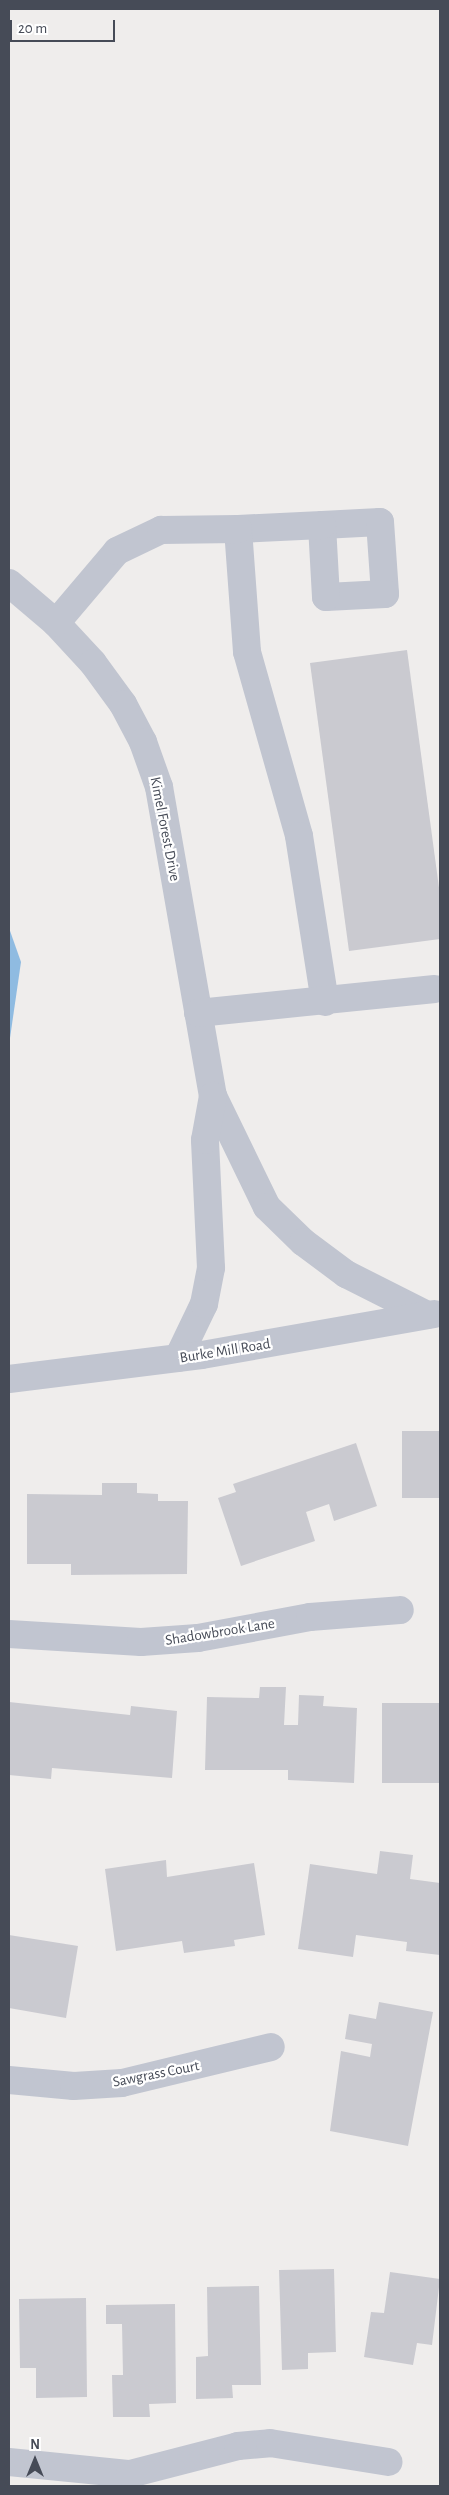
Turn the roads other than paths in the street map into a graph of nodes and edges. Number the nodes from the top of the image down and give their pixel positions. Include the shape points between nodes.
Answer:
1 (322, 525) dead end
2 (238, 529) junction
3 (9, 583) edge
4 (56, 623) junction
5 (435, 989) dead end
6 (326, 1002) junction
7 (198, 1013) junction
8 (213, 1096) junction
9 (433, 1314) edge
10 (178, 1358) junction
11 (9, 1379) edge
12 (400, 1610) dead end
13 (9, 1634) edge
14 (271, 2047) dead end
15 (9, 2080) edge
16 (9, 2462) edge
17 (388, 2462) dead end

1 - 2 street
2 - 4 street via 161,530 117,551
2 - 6 street via 247,652 299,836
3 - 4 street, Kimel Forest Drive
4 - 7 street, Kimel Forest Drive via 103,676 143,742 159,787
5 - 6 street
6 - 7 street
7 - 8 street, Kimel Forest Drive
8 - 9 street, Kimel Forest Drive via 267,1207 303,1242 346,1274
8 - 10 street, Kimel Forest Drive via 205,1140 212,1268 204,1304
9 - 10 street, Burke Mill Road
10 - 11 street, Burke Mill Road
12 - 13 street, Shadowbrook Lane via 310,1617 198,1638 141,1642
14 - 15 street, Sawgrass Court via 122,2083 74,2086
16 - 17 street via 130,2474 238,2446 270,2443

